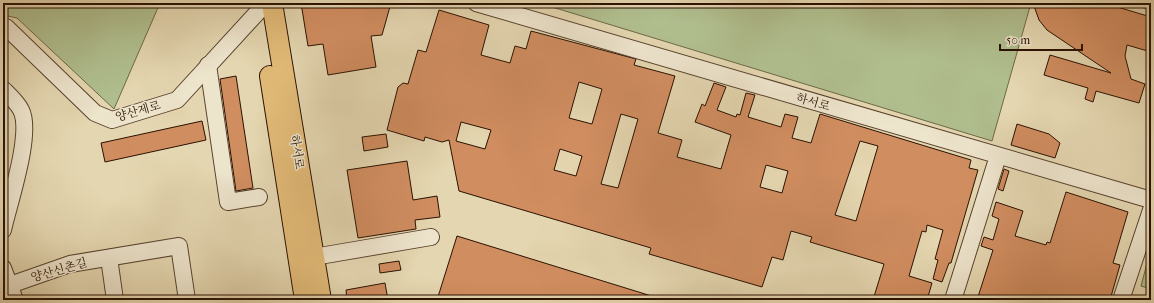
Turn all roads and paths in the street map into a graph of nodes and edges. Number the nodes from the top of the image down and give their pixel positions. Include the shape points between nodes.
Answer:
1 (476, 3) edge
2 (264, 4) edge
3 (3, 28) edge
4 (208, 65) junction
5 (3, 89) edge
6 (998, 156) junction
7 (259, 197) dead end
8 (1151, 200) edge
9 (1151, 210) edge
10 (3, 230) edge
11 (431, 237) dead end
12 (109, 258) junction
13 (306, 258) junction
14 (3, 268) edge
15 (10, 285) junction
16 (15, 300) edge
17 (115, 300) edge
18 (187, 300) edge
19 (305, 300) edge
20 (321, 300) edge
21 (953, 300) edge
22 (1121, 300) edge

1 - 6 street, 하서로
2 - 4 street, 양산제로
2 - 13 main road, 하서로
3 - 4 street, 양산제로 via 6,27 94,113 112,120 177,100
4 - 7 street via 228,202
5 - 10 street via 21,110 25,124 25,140
6 - 8 street, 하서로
6 - 21 street
9 - 22 street
11 - 13 street
12 - 15 street, 양산신촌길 via 70,264
12 - 17 street
12 - 18 street, 양산신촌길 via 179,246
13 - 19 main road, 하서로
13 - 20 main road, 하서로
14 - 15 street
15 - 16 street

